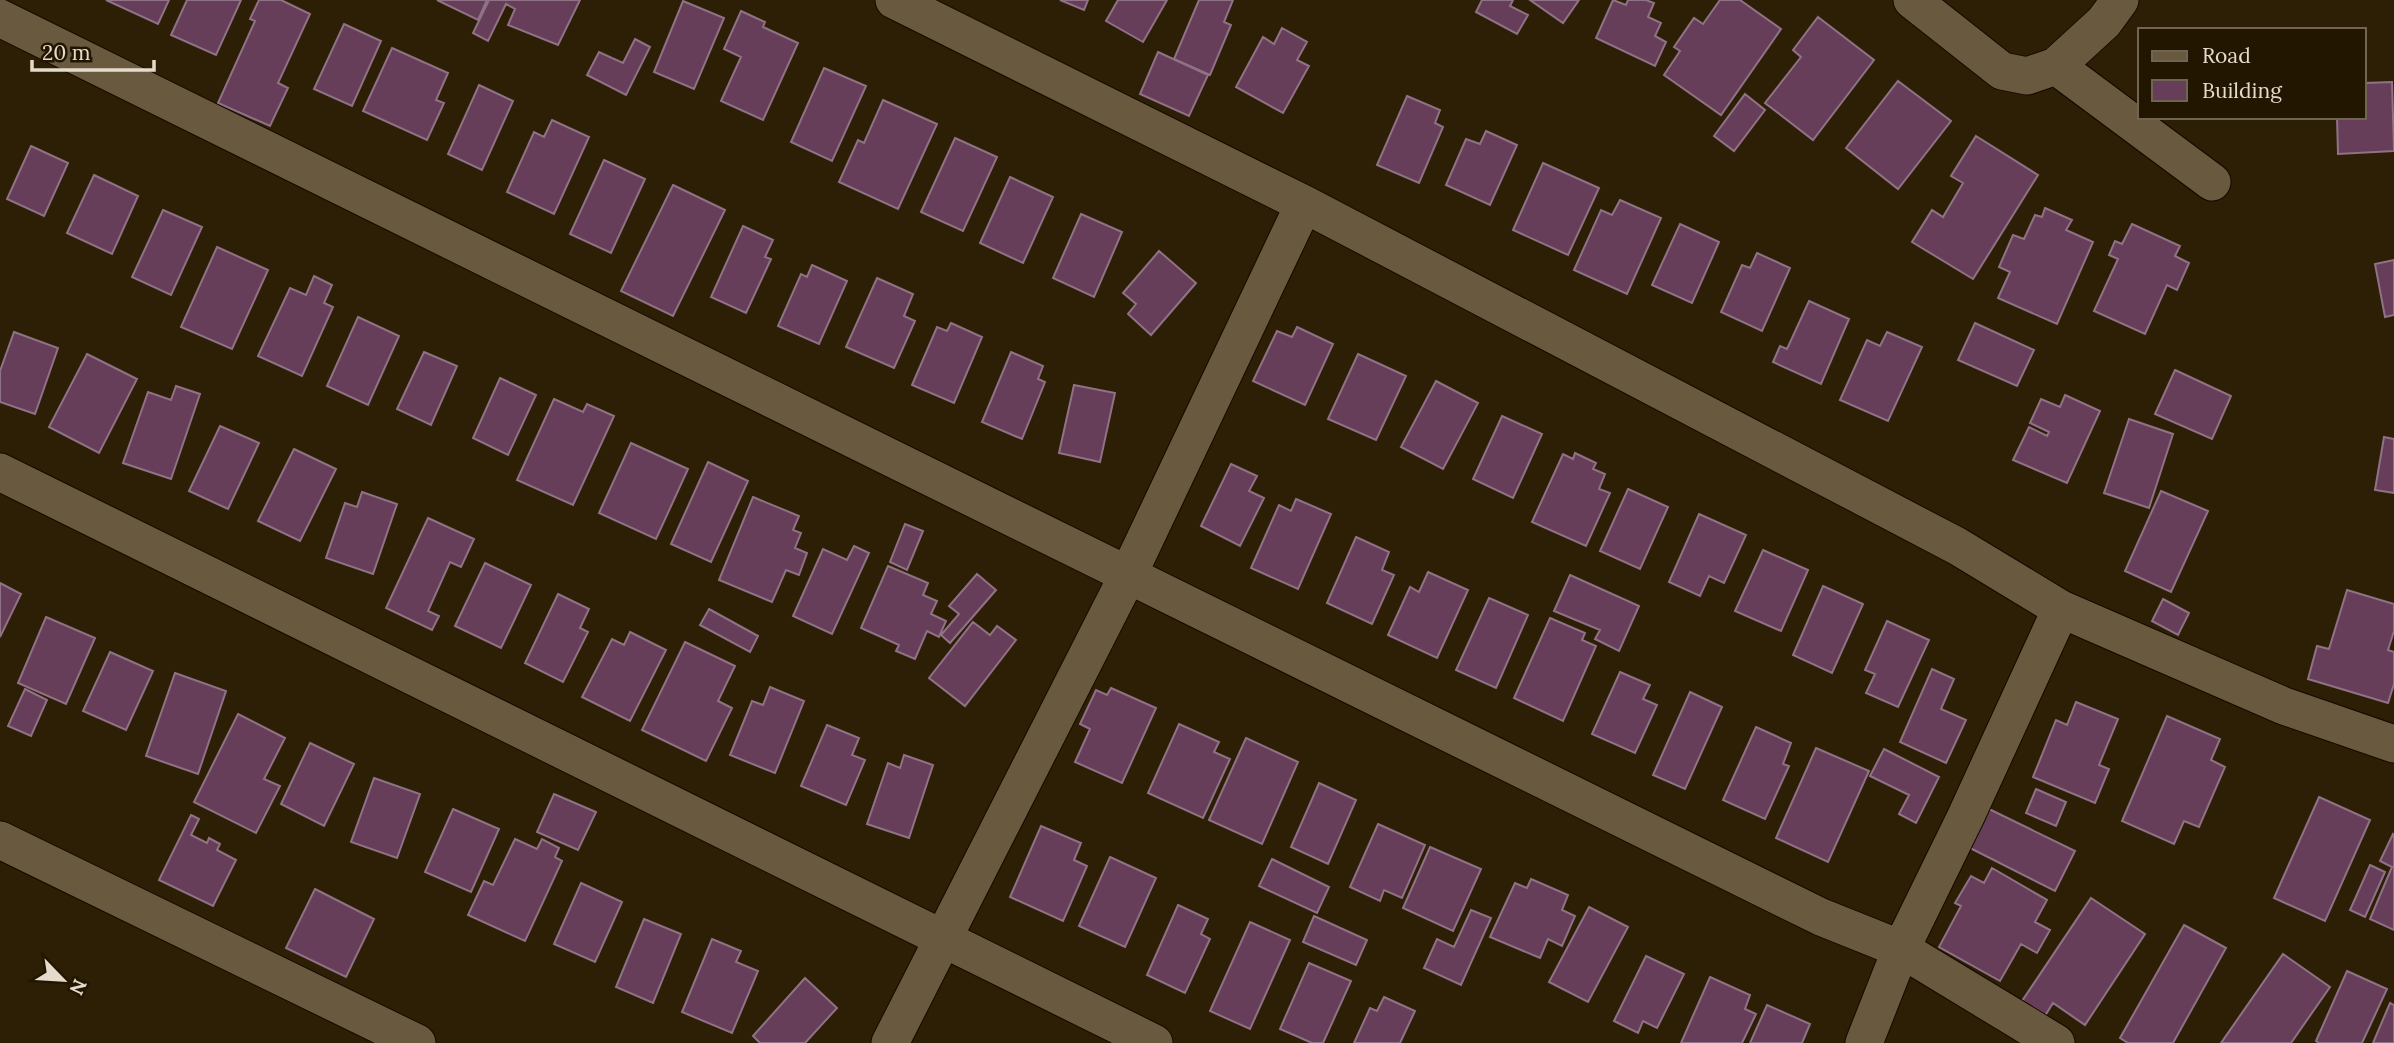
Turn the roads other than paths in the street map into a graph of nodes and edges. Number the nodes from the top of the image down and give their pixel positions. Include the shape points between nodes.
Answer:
1 (894, 0) edge
2 (1912, 0) edge
3 (2120, 0) edge
4 (0, 18) edge
5 (2056, 66) junction
6 (2212, 182) dead end
7 (1304, 204) junction
8 (0, 472) edge
9 (1129, 573) junction
10 (2061, 609) junction
11 (2394, 744) edge
12 (0, 840) edge
13 (943, 938) junction
14 (1901, 949) junction
15 (417, 1043) edge
16 (890, 1043) edge
17 (1154, 1043) edge
18 (1864, 1043) edge
19 (2056, 1043) edge

1 - 7 street
2 - 5 street via 2002,71 2027,76
3 - 5 street via 2104,22
4 - 9 street
5 - 6 street
7 - 9 street
7 - 10 street via 1957,546
8 - 13 street
9 - 13 street
9 - 14 street via 1821,917
10 - 11 street via 2284,706
10 - 14 street
12 - 15 street
13 - 16 street
13 - 17 street
14 - 18 street
14 - 19 street

